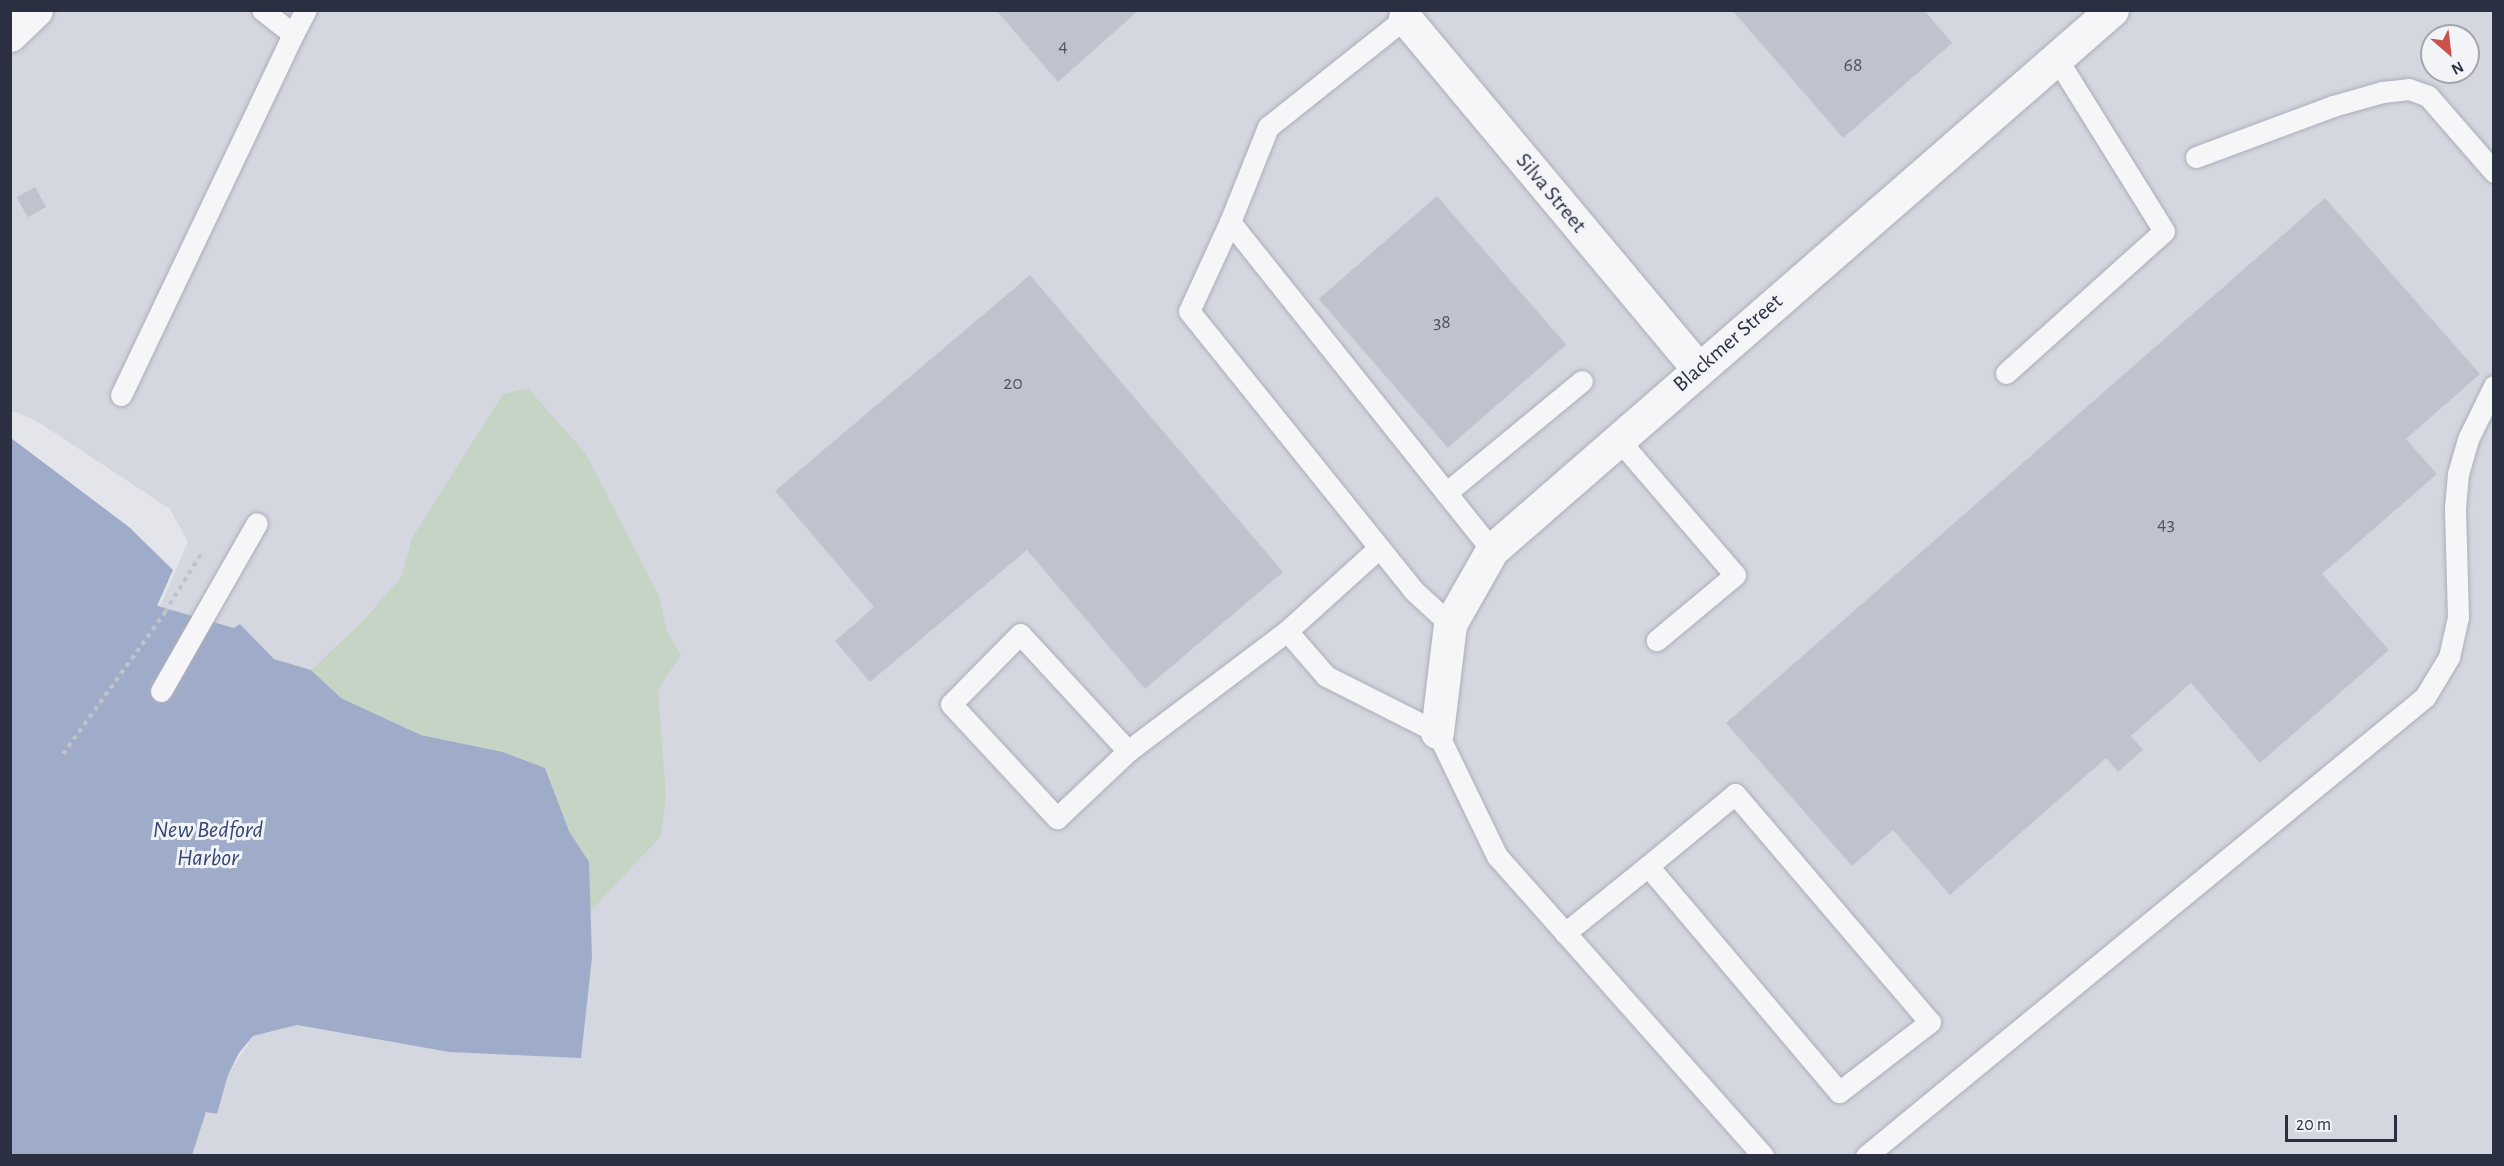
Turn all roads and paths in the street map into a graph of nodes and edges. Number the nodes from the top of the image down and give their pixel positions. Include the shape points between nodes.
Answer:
1 (36, 10) edge
2 (262, 10) edge
3 (306, 10) edge
4 (2112, 10) edge
5 (1403, 14) edge
6 (293, 34) junction
7 (10, 35) edge
8 (2056, 59) junction
9 (2196, 157) dead end
10 (2493, 172) edge
11 (1230, 222) junction
12 (1698, 369) junction
13 (2006, 373) dead end
14 (1582, 381) dead end
15 (2493, 386) edge
16 (121, 395) dead end
17 (1618, 439) junction
18 (1446, 493) junction
19 (257, 523) dead end
20 (1379, 548) junction
21 (1492, 550) junction
22 (201, 554) dead end
23 (166, 611) dead end
24 (1450, 624) junction
25 (152, 630) junction
26 (1287, 631) junction
27 (1657, 640) dead end
28 (161, 691) dead end
29 (1437, 732) junction
30 (1128, 751) junction
31 (63, 754) dead end
32 (1648, 866) junction
33 (1566, 933) junction
34 (1763, 1155) edge
35 (1866, 1155) edge

1 - 7 street
2 - 6 lane
3 - 6 lane
4 - 8 street, Blackmer Street
5 - 11 lane via 1268,127
5 - 12 street, Silva Street
6 - 16 lane
8 - 12 street, Blackmer Street
8 - 13 lane via 2164,231
9 - 10 lane via 2332,106 2409,89 2428,96
11 - 18 lane
11 - 20 lane via 1189,311
12 - 17 street, Blackmer Street
14 - 18 lane
15 - 35 lane via 2468,439 2458,474 2458,617 2449,657 2425,697
17 - 21 street, Blackmer Street
17 - 27 lane via 1735,575
18 - 21 lane
19 - 28 lane
20 - 24 lane via 1413,590
20 - 26 lane
21 - 24 street, Blackmer Street
22 - 25 path
23 - 25 path
24 - 29 street, Blackmer Street
25 - 31 path
26 - 29 lane via 1326,676
26 - 30 lane
29 - 33 lane via 1497,856
30 - 30 lane via 1020,634 951,704 1058,818
32 - 32 lane via 1735,794 1930,1022 1839,1092
32 - 33 lane
33 - 34 lane

